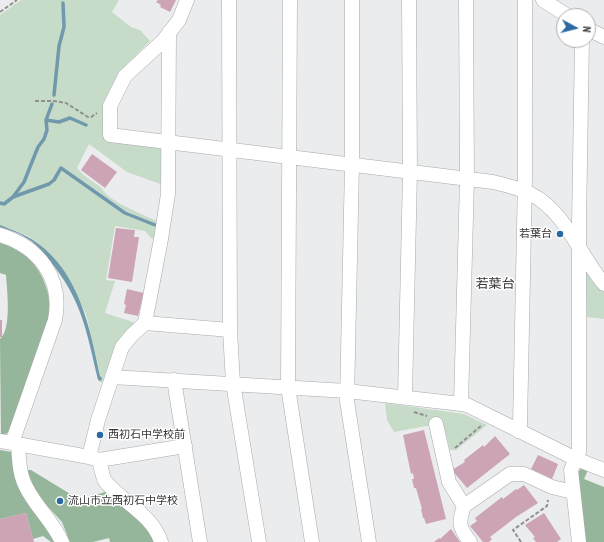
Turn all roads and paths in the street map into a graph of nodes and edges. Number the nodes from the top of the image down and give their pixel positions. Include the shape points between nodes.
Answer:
1 (16, 0) edge
2 (187, 0) edge
3 (229, 0) edge
4 (290, 0) edge
5 (352, 0) edge
6 (409, 0) edge
7 (466, 0) edge
8 (525, 0) edge
9 (543, 0) edge
10 (556, 8) edge
11 (0, 12) edge
12 (169, 32) junction
13 (582, 48) edge
14 (34, 101) dead end
15 (110, 106) junction
16 (168, 141) junction
17 (229, 149) junction
18 (289, 156) junction
19 (352, 164) junction
20 (410, 172) junction
21 (467, 179) junction
22 (524, 192) junction
23 (0, 235) edge
24 (580, 252) junction
25 (604, 284) edge
26 (145, 323) junction
27 (230, 330) junction
28 (112, 377) junction
29 (174, 380) junction
30 (233, 383) junction
31 (288, 387) junction
32 (347, 391) junction
33 (405, 396) junction
34 (461, 404) junction
35 (491, 417) junction
36 (436, 424) dead end
37 (518, 431) junction
38 (10, 443) edge
39 (185, 446) junction
40 (452, 447) dead end
41 (94, 458) junction
42 (576, 459) junction
43 (604, 470) edge
44 (552, 487) junction
45 (573, 492) junction
46 (464, 506) junction
47 (62, 542) edge
48 (161, 542) edge
49 (200, 542) edge
50 (259, 542) edge
51 (312, 542) edge
52 (369, 542) edge
53 (470, 542) edge
54 (521, 542) edge
55 (579, 542) edge

1 - 11 path
2 - 12 street via 179,20
3 - 17 street
4 - 18 street
5 - 19 street
6 - 20 street
7 - 21 street
8 - 22 street
9 - 10 street
12 - 15 street via 163,41 124,76
12 - 16 street
13 - 24 street
14 - 15 path via 66,103 88,117
15 - 16 street via 110,135
16 - 17 street
16 - 26 street via 165,221
17 - 18 street
17 - 27 street
18 - 19 street
18 - 31 street
19 - 20 street
19 - 32 street
20 - 21 street
20 - 33 street
21 - 22 street via 493,182
21 - 34 street
22 - 24 street via 544,204 557,216
22 - 37 street
23 - 38 street via 26,247 38,258 48,271 58,304 55,320
24 - 25 street
24 - 42 street via 579,452
26 - 27 street
26 - 28 street via 122,347
27 - 30 street
28 - 29 street
28 - 41 street via 98,420
29 - 30 street
29 - 39 street
30 - 31 street
30 - 50 street
31 - 32 street
31 - 51 street
32 - 33 street
32 - 52 street
33 - 34 street
34 - 35 street
35 - 37 street
35 - 40 path via 456,448
36 - 46 street via 449,482
37 - 42 street
38 - 41 street
38 - 47 street via 26,486 57,530
39 - 41 street
39 - 49 street
41 - 48 street via 104,480 158,533
42 - 43 street
42 - 45 street via 571,470
44 - 45 street
44 - 46 street via 524,474 510,474
44 - 54 path via 547,506 513,530
45 - 55 street
46 - 53 street via 460,527

